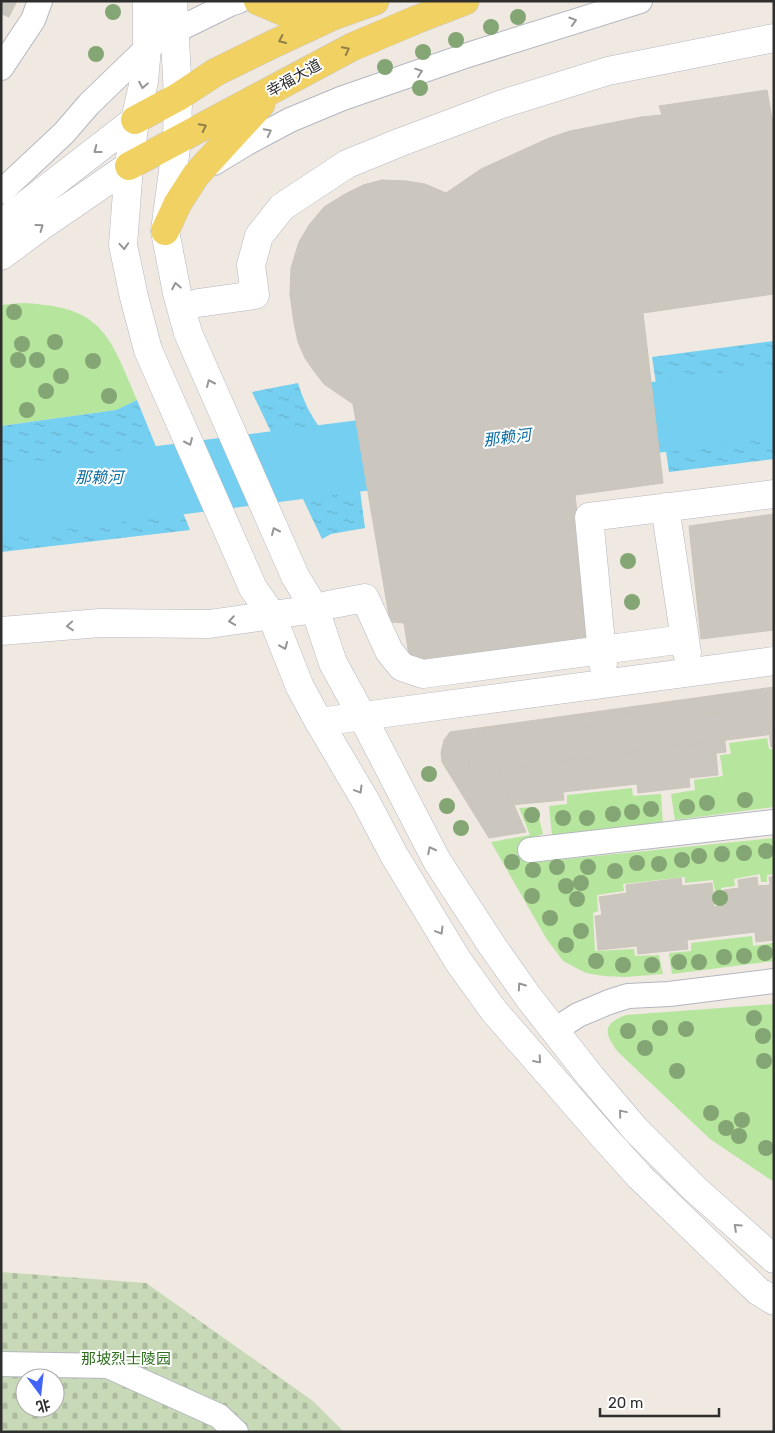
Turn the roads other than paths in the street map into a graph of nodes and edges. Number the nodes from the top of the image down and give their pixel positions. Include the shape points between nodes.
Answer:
1 (40, 1) edge
2 (147, 1) edge
3 (173, 1) edge
4 (239, 1) edge
5 (258, 1) edge
6 (375, 1) edge
7 (465, 1) edge
8 (640, 1) edge
9 (333, 16) junction
10 (175, 31) junction
11 (774, 38) edge
12 (147, 48) junction
13 (1, 68) edge
14 (277, 87) junction
15 (178, 97) junction
16 (135, 120) junction
17 (177, 140) junction
18 (129, 166) junction
19 (196, 175) junction
20 (1, 192) edge
21 (1, 224) edge
22 (165, 232) junction
23 (1, 256) edge
24 (198, 303) dead end
25 (774, 494) edge
26 (665, 507) junction
27 (322, 607) junction
28 (271, 614) junction
29 (1, 632) edge
30 (602, 657) junction
31 (774, 661) edge
32 (362, 716) junction
33 (319, 722) junction
34 (774, 822) edge
35 (530, 850) dead end
36 (774, 981) edge
37 (555, 1030) junction
38 (774, 1259) edge
39 (774, 1301) edge
40 (1, 1364) edge
41 (236, 1432) edge

1 - 13 lane via 33,20
2 - 12 street
3 - 10 street
4 - 10 lane
5 - 9 main road via 284,12
6 - 9 main road
14 -> 7 main road, 幸福大道 via 352,47
19 -> 8 lane via 290,120 343,98
9 -> 15 main road via 216,72
10 - 12 lane
10 - 15 street
11 - 24 street via 608,71 502,104 347,164 282,207 259,236 251,265 255,295
12 -> 16 street
12 - 20 lane
17 -> 14 main road, 幸福大道
14 - 19 main road
15 - 16 main road
15 - 17 street
16 - 18 street
16 -> 21 street
17 - 18 main road, 幸福大道
17 - 22 street
23 -> 18 street
18 -> 28 street via 123,245 148,350 253,588
19 - 22 main road
27 -> 22 street via 295,576 188,333
25 - 26 street
26 - 30 street via 589,517
26 - 30 street via 685,646
27 - 28 street
27 - 30 street via 366,598 389,651 402,667 423,674
27 - 32 street via 333,663
28 -> 29 street via 208,624 100,623
28 -> 33 street via 300,687
31 - 32 street
32 - 33 street
37 -> 32 street via 493,947 437,861
33 -> 39 street via 458,961 494,1011 640,1177 758,1291
34 - 35 lane
36 - 37 lane via 628,996 578,1015
38 -> 37 street via 696,1190 636,1130
40 - 41 lane via 108,1366 219,1416

